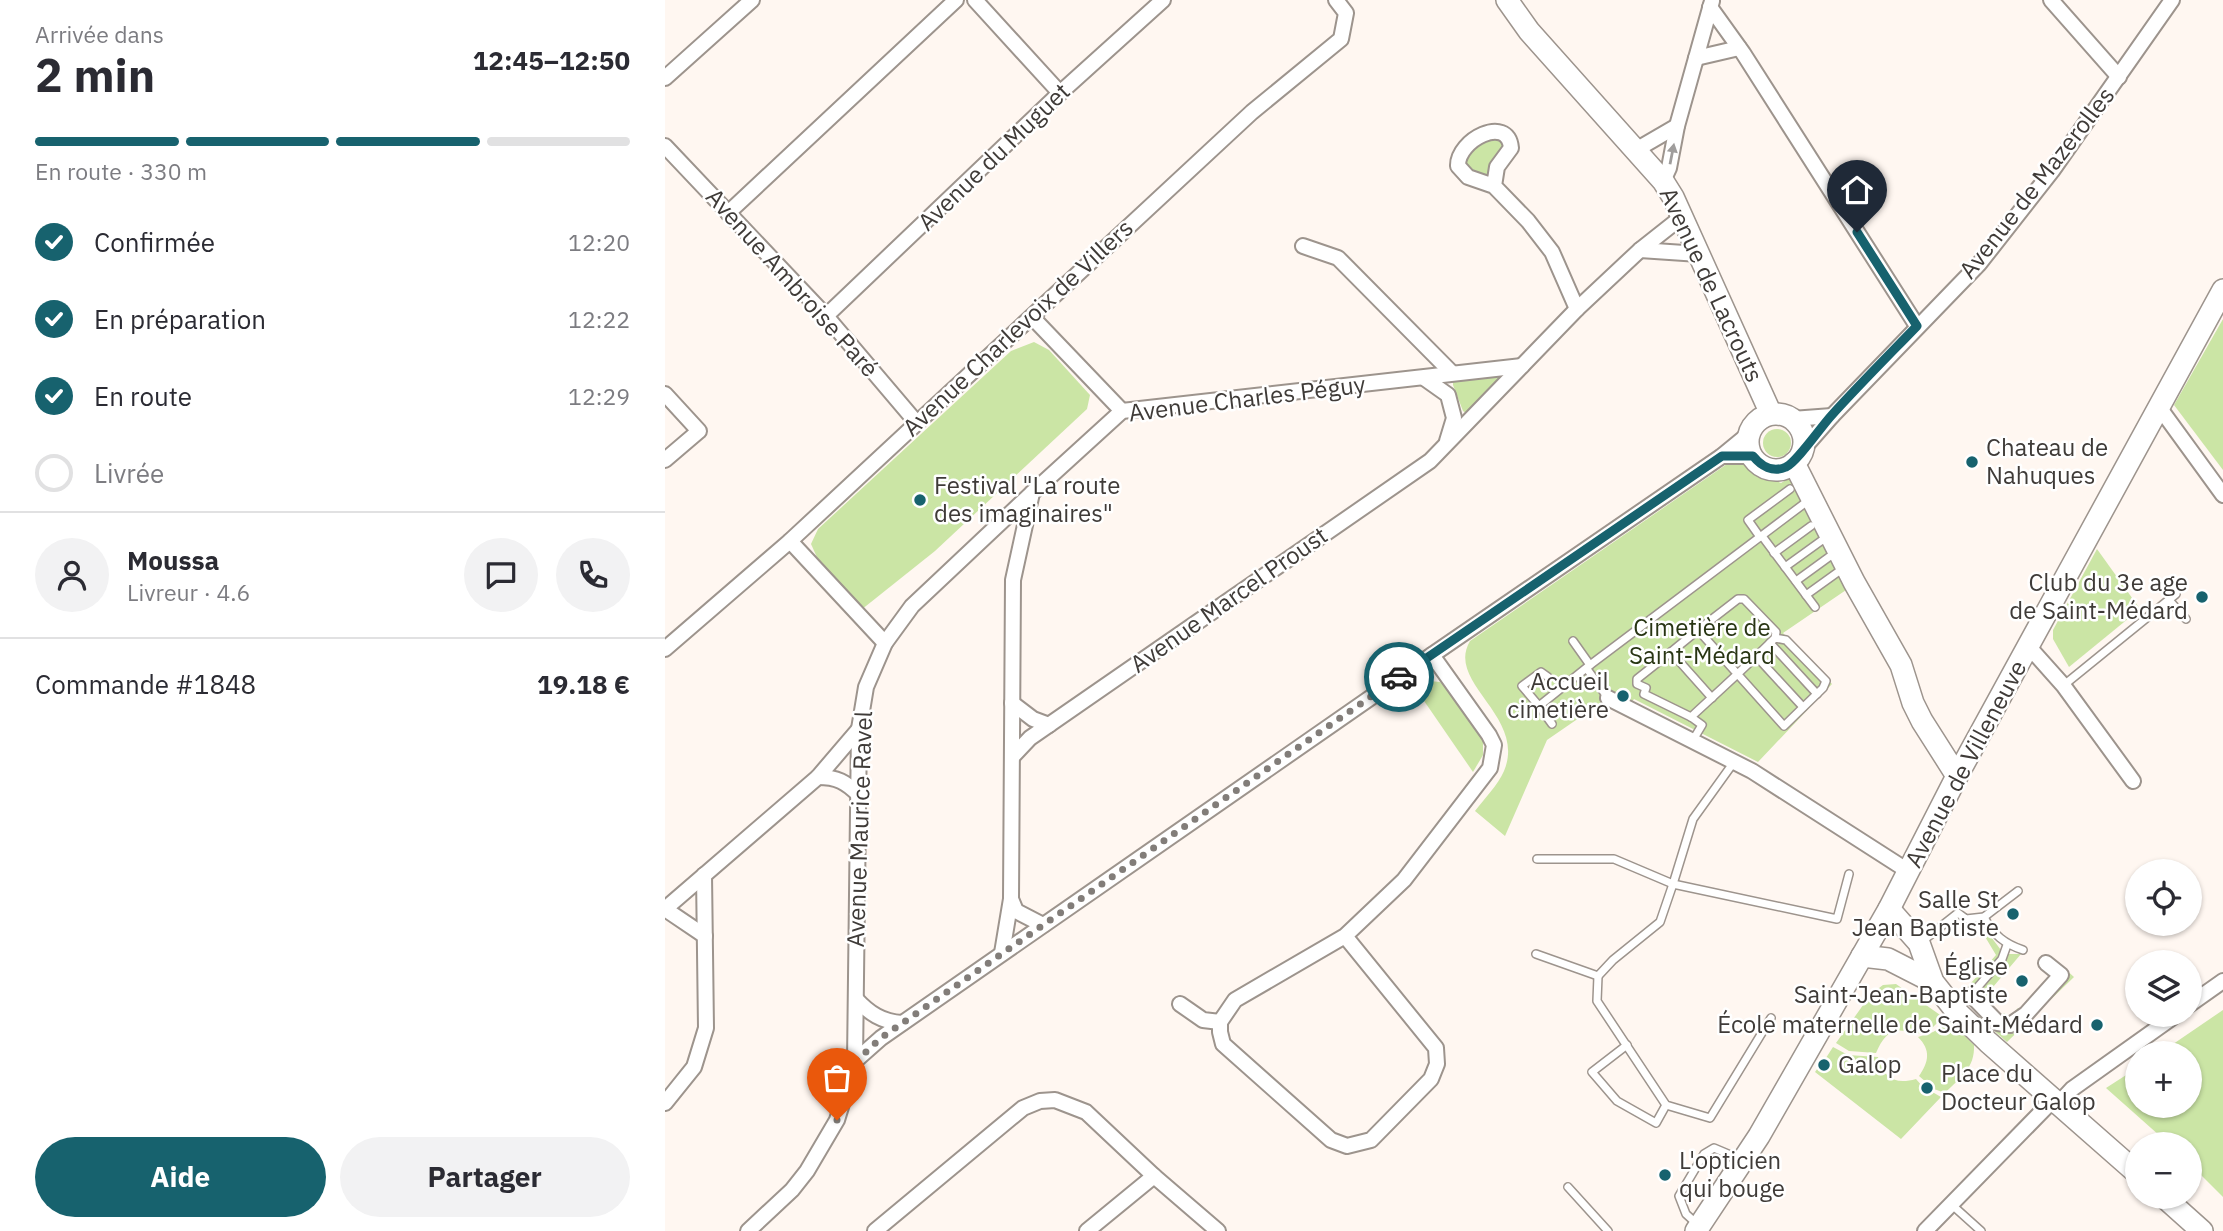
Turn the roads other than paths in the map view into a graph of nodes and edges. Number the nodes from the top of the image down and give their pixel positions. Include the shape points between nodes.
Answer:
1 (752, 0) edge
2 (956, 0) edge
3 (975, 0) edge
4 (1163, 0) edge
5 (1336, 0) edge
6 (1507, 0) edge
7 (2051, 0) edge
8 (2172, 0) edge
9 (1711, 4) edge
10 (1739, 48) junction
11 (1696, 58) junction
12 (2119, 77) junction
13 (665, 78) edge
14 (1060, 93) junction
15 (1677, 126) junction
16 (665, 146) edge
17 (1634, 151) junction
18 (1663, 181) junction
19 (1494, 186) dead end
20 (728, 213) junction
21 (1683, 216) junction
22 (1303, 246) dead end
23 (1640, 250) junction
24 (1699, 254) junction
25 (2223, 290) edge
26 (1577, 309) junction
27 (826, 316) junction
28 (1032, 317) junction
29 (1917, 326) junction
30 (1522, 366) junction
31 (1452, 373) junction
32 (1424, 378) junction
33 (665, 394) edge
34 (2159, 407) junction
35 (1122, 411) junction
36 (1782, 416) junction
37 (1832, 416) junction
38 (916, 422) junction
39 (1750, 433) junction
40 (1445, 446) junction
41 (1722, 456) junction
42 (1753, 456) junction
43 (1799, 456) junction
44 (665, 460) edge
45 (1790, 489) dead end
46 (1032, 493) junction
47 (2223, 495) edge
48 (1813, 498) junction
49 (1811, 526) dead end
50 (1761, 537) junction
51 (790, 541) junction
52 (1821, 541) dead end
53 (1774, 553) junction
54 (1829, 557) dead end
55 (1785, 567) junction
56 (1838, 572) dead end
57 (1796, 581) junction
58 (2176, 594) dead end
59 (1806, 595) junction
60 (2169, 600) junction
61 (1815, 607) dead end
62 (2186, 619) dead end
63 (1698, 630) junction
64 (1772, 640) junction
65 (1573, 641) dead end
66 (885, 643) junction
67 (2028, 647) junction
68 (665, 649) edge
69 (1671, 652) junction
70 (1432, 654) junction
71 (1756, 656) junction
72 (1588, 667) junction
73 (1737, 674) junction
74 (1548, 677) dead end
75 (2063, 685) junction
76 (1817, 694) junction
77 (1608, 698) joint
78 (1712, 698) junction
79 (1012, 703) junction
80 (1539, 706) junction
81 (1803, 707) junction
82 (1691, 717) junction
83 (1552, 724) dead end
84 (1049, 725) junction
85 (859, 729) junction
86 (1693, 740) junction
87 (1013, 756) junction
88 (1735, 762) junction
89 (1957, 776) junction
90 (818, 777) junction
91 (2133, 781) dead end
92 (859, 795) junction
93 (1537, 859) dead end
94 (1908, 871) junction
95 (1849, 874) dead end
96 (704, 875) junction
97 (1673, 884) junction
98 (2018, 891) dead end
99 (1011, 899) junction
100 (665, 909) edge
101 (1889, 909) junction
102 (1984, 917) junction
103 (1043, 925) junction
104 (705, 936) junction
105 (1345, 936) junction
106 (1919, 943) junction
107 (2007, 944) junction
108 (2023, 950) dead end
109 (1003, 953) junction
110 (1536, 954) dead end
111 (1862, 956) junction
112 (2046, 962) dead end
113 (1598, 976) junction
114 (2223, 981) edge
115 (1933, 982) junction
116 (2202, 996) edge
117 (856, 999) junction
118 (1967, 999) joint
119 (1180, 1004) dead end
120 (1771, 1018) dead end
121 (1220, 1022) junction
122 (902, 1023) junction
123 (2159, 1027) edge
124 (1627, 1045) junction
125 (855, 1062) junction
126 (2057, 1101) junction
127 (665, 1104) edge
128 (1666, 1105) junction
129 (1744, 1161) junction
130 (2125, 1163) edge
131 (1154, 1176) junction
132 (1568, 1187) dead end
133 (1951, 1205) junction
134 (2177, 1209) edge
135 (1698, 1229) edge
136 (748, 1231) edge
137 (875, 1231) edge
138 (1087, 1231) edge
139 (1218, 1231) edge
140 (1608, 1231) edge
141 (1925, 1231) edge
142 (1981, 1231) edge
143 (2202, 1231) edge

1 - 13 street
2 - 20 street
3 - 14 street
4 - 14 street, Avenue du Muguet
5 - 28 street, Avenue Charlevoix de Villers via 1346,13 1341,39 1252,112
6 - 17 street, Avenue de Lacrouts
7 - 12 street
8 - 12 street, Avenue de Mazerolles
9 - 10 street
9 - 11 street
10 - 11 street
10 - 29 street
11 - 15 street
12 - 29 street, Avenue de Mazerolles via 1979,264
14 - 27 street, Avenue du Muguet
15 - 17 street
18 -> 15 street
16 - 20 street, Avenue Ambroise Paré
17 - 18 street, Avenue de Lacrouts
18 - 21 street, Avenue de Lacrouts
19 - 26 street via 1552,252
20 - 27 street, Avenue Ambroise Paré
21 - 23 street, Avenue Marcel Proust
21 - 24 street, Avenue de Lacrouts
22 - 31 street via 1338,258
23 - 24 street
23 - 26 street, Avenue Marcel Proust
24 - 36 street, Avenue de Lacrouts
25 - 34 street, Avenue de Villeneuve
26 - 30 street, Avenue Marcel Proust
27 - 38 street, Avenue Ambroise Paré
28 - 35 street
28 - 38 street, Avenue Charlevoix de Villers
29 - 37 street, Avenue de Mazerolles
30 - 31 street, Avenue Charles Péguy
30 - 40 street, Avenue Marcel Proust
31 - 32 street, Avenue Charles Péguy
32 - 35 street, Avenue Charles Péguy
32 - 40 street via 1448,395 1454,418
33 - 44 street via 699,431
34 - 47 street
34 - 67 street, Avenue de Villeneuve
35 - 46 street, Avenue Charles Péguy
36 - 37 street
36 - 39 street via 1758,421
36 - 43 street via 1801,429
37 - 43 street, Avenue de Mazerolles
38 - 51 street, Avenue Charlevoix de Villers
39 - 41 street
39 - 42 street
40 - 84 street, Avenue Marcel Proust via 1430,461
41 - 42 street
41 - 70 street
42 - 43 street via 1772,469
43 - 48 street
45 - 50 lane via 1748,520
46 - 66 street, Avenue Maurice Ravel via 912,606
46 - 79 street via 1013,580
48 - 50 lane
48 - 89 street via 1901,666 1921,721
49 - 53 lane
50 - 53 lane
50 - 72 lane
51 - 66 street
51 - 68 street, Avenue Charlevoix de Villers
52 - 55 lane
53 - 55 lane
54 - 57 lane
55 - 57 lane
56 - 59 lane
57 - 59 lane
58 - 60 lane
59 - 61 lane
60 - 62 lane
60 - 75 lane
63 - 64 lane via 1744,599 1776,632
63 - 69 lane
63 - 73 lane
64 - 71 lane
64 - 76 lane
64 - 76 lane via 1786,640 1826,681
65 - 72 lane
66 - 85 street, Avenue Maurice Ravel via 866,687
67 - 75 street
67 - 89 street, Avenue de Villeneuve
69 - 78 lane
69 - 82 lane via 1637,679 1637,684 1646,688 1644,694
70 - 103 street
70 - 105 street via 1489,735 1493,758 1484,778 1404,880
71 - 73 lane
71 - 81 lane
72 - 77 lane
72 - 80 lane
73 - 78 lane
73 - 81 lane via 1784,726
74 - 80 lane via 1541,672 1522,686
75 - 91 street
76 - 81 lane
77 - 86 street
78 - 82 lane
79 - 84 street
79 - 87 street
80 - 83 lane
82 - 86 lane via 1702,725
84 - 87 street, Avenue Marcel Proust
85 - 90 street
85 - 92 street, Avenue Maurice Ravel
86 - 88 street
87 - 99 street
88 - 94 street
88 - 97 lane via 1693,819
89 - 94 street, Avenue de Villeneuve
90 - 92 street via 844,780
90 - 96 street
92 - 117 street, Avenue Maurice Ravel
93 - 97 lane via 1615,859
94 - 101 street, Avenue de Villeneuve
95 - 97 lane via 1837,919
96 - 100 street
96 - 104 street
97 - 113 lane via 1660,922
98 - 102 lane
99 - 103 street via 1016,911
99 - 109 street
100 - 104 street
101 - 106 street
101 - 111 street, Avenue de Villeneuve
102 - 106 lane via 1966,919 1958,913
102 - 107 lane via 1990,930
103 - 109 street
104 - 127 street via 706,1028 694,1066
105 - 121 street via 1235,1000
105 - 121 street via 1436,1048 1437,1064 1431,1079 1371,1140 1347,1146 1331,1140 1223,1044
106 - 115 street
107 - 108 lane
107 - 118 lane via 2002,959
109 - 122 street
110 - 113 lane
111 - 115 street via 1888,959
111 - 129 street, Avenue de Villeneuve
112 - 118 street via 2060,975 2026,1014 2010,1025 1998,1023
113 - 124 lane via 1597,1001
114 - 116 street
115 - 126 street via 1988,1042
117 - 122 street via 875,1016
117 - 125 street, Avenue Maurice Ravel
119 - 121 street via 1203,1020
120 - 128 lane via 1710,1118
122 - 125 street
123 - 126 street
124 - 128 lane
124 - 128 lane via 1592,1072 1616,1101 1656,1123
125 - 136 street via 837,1120 807,1171
126 - 130 street
126 - 133 street
129 - 135 street, Avenue de Villeneuve
129 - 135 lane via 1714,1148 1704,1154 1679,1196
131 - 137 street via 1086,1112 1055,1100 1040,1101 1023,1108
131 - 138 street
131 - 139 street
132 - 140 lane
133 - 141 street
133 - 142 lane
134 - 143 street

